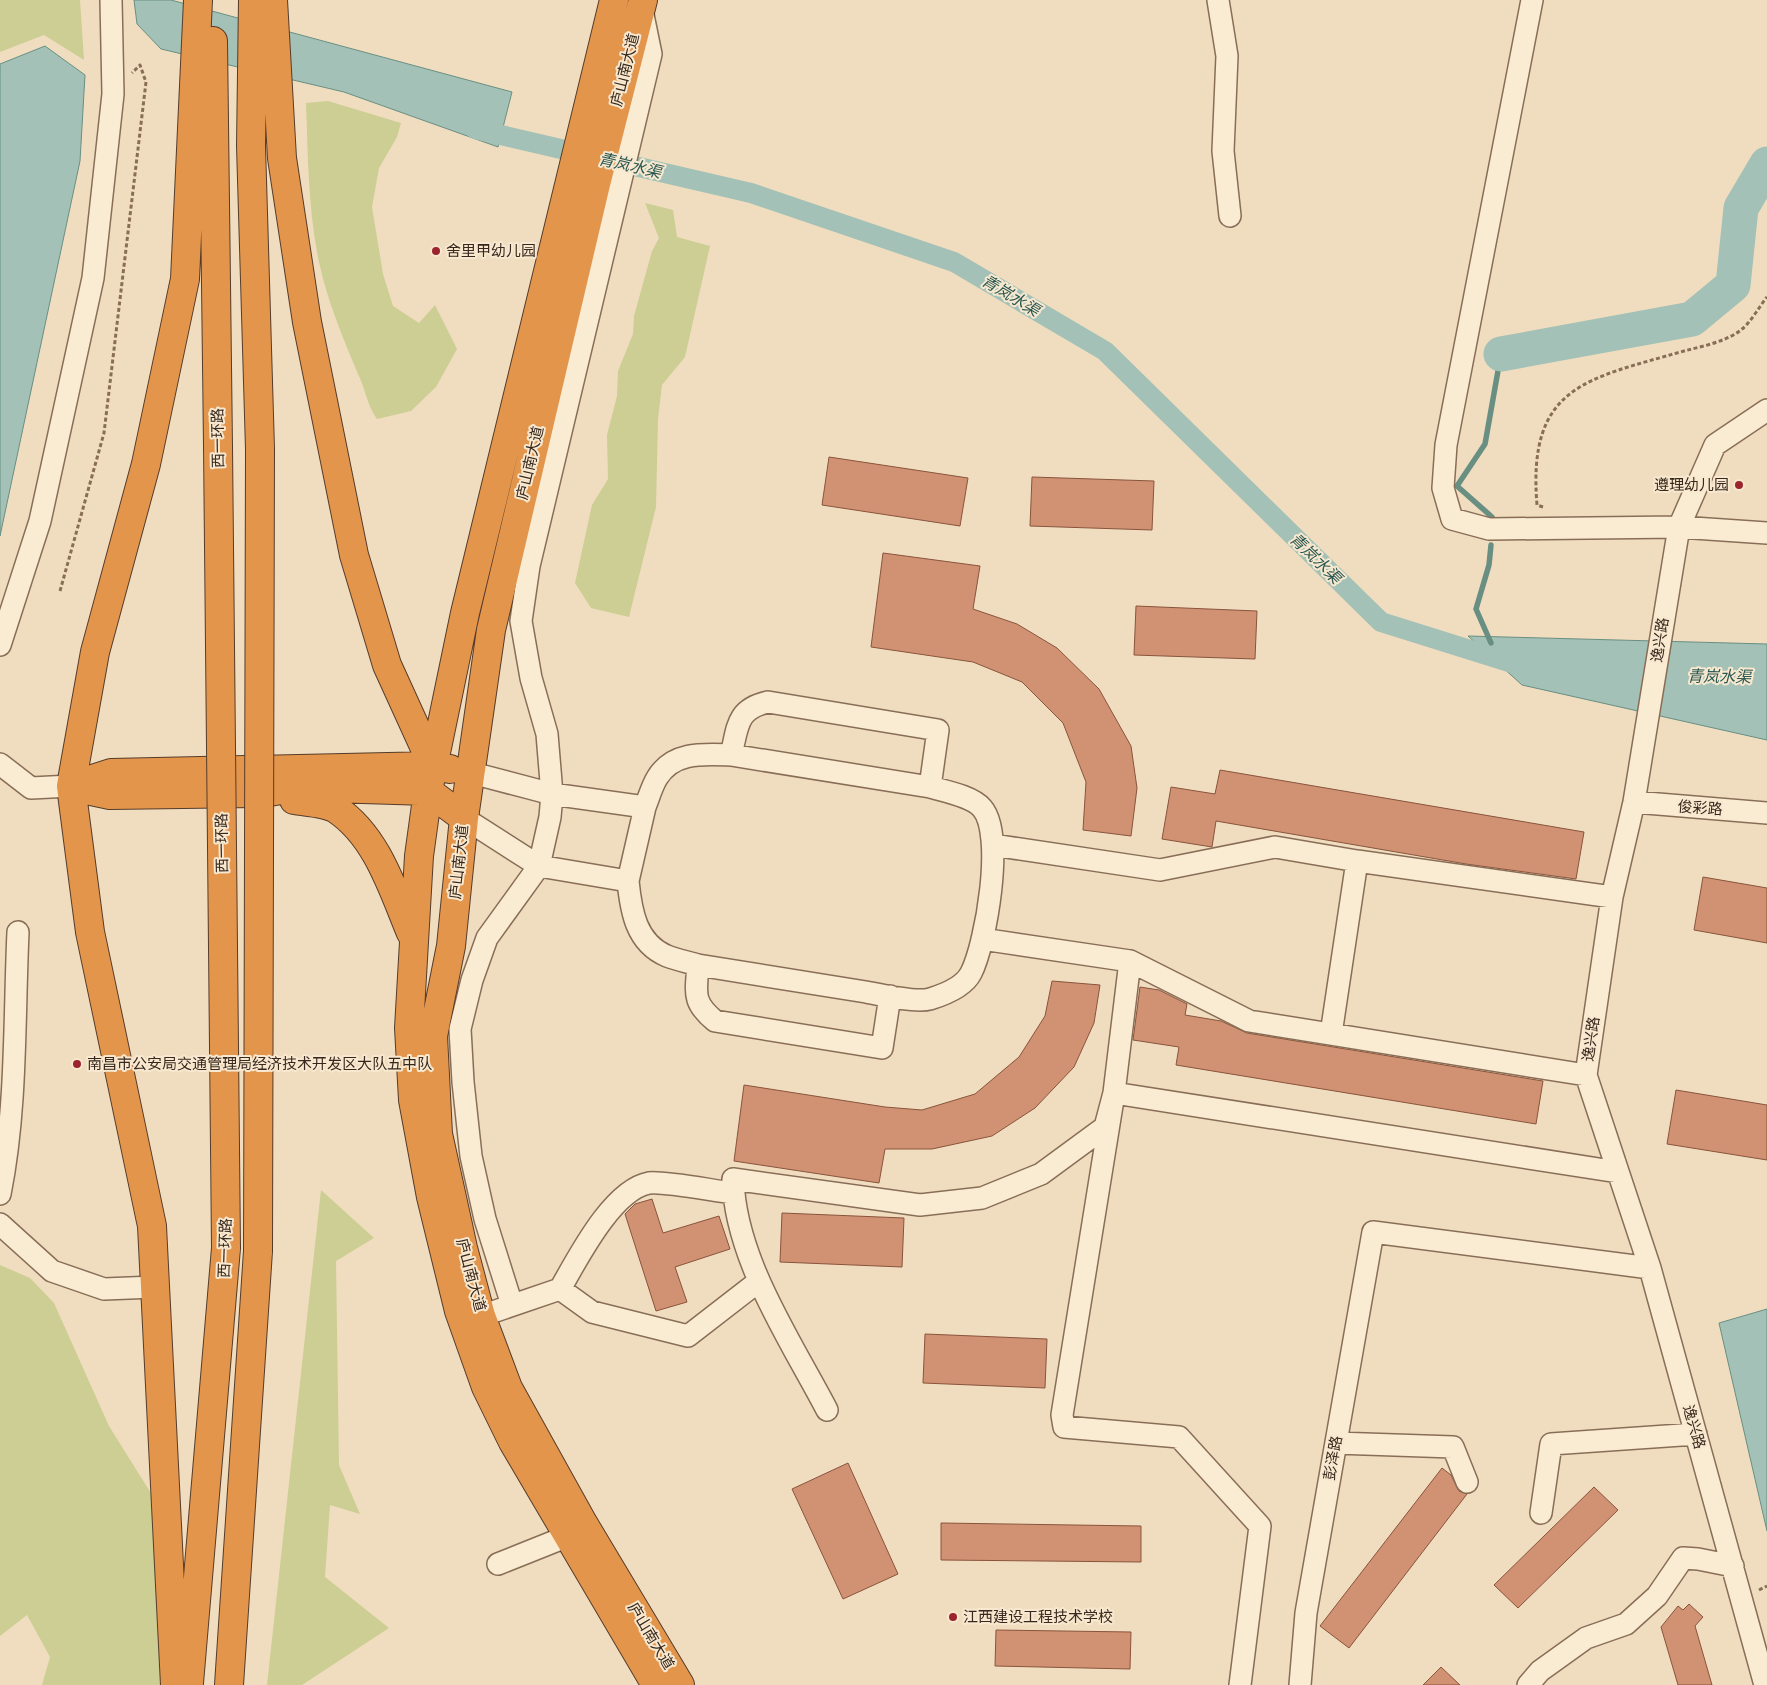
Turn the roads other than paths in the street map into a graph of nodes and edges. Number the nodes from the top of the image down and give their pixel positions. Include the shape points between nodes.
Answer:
1 (111, 0) edge
2 (198, 0) edge
3 (213, 0) edge
4 (253, 0) edge
5 (273, 0) edge
6 (614, 0) edge
7 (1218, 0) edge
8 (1532, 0) edge
9 (642, 3) edge
10 (624, 120) junction
11 (1230, 216) dead end
12 (1767, 410) edge
13 (1679, 527) junction
14 (1767, 533) edge
15 (4, 621) edge
16 (0, 645) edge
17 (731, 755) junction
18 (0, 764) edge
19 (472, 773) junction
20 (430, 778) junction
21 (71, 786) junction
22 (930, 787) junction
23 (264, 794) junction
24 (552, 794) junction
25 (1634, 802) junction
26 (645, 807) junction
27 (1767, 813) edge
28 (464, 818) junction
29 (993, 845) junction
30 (1357, 861) junction
31 (539, 866) junction
32 (628, 881) junction
33 (1612, 897) junction
34 (18, 932) dead end
35 (413, 938) junction
36 (982, 939) junction
37 (1130, 961) junction
38 (698, 965) junction
39 (890, 996) junction
40 (1331, 1034) junction
41 (1586, 1076) junction
42 (1114, 1093) junction
43 (1618, 1172) junction
44 (733, 1193) junction
45 (0, 1194) edge
46 (0, 1224) edge
47 (1650, 1268) junction
48 (759, 1281) junction
49 (155, 1288) junction
50 (560, 1289) junction
51 (512, 1305) junction
52 (481, 1316) junction
53 (827, 1410) dead end
54 (1696, 1434) junction
55 (1336, 1443) junction
56 (1467, 1482) dead end
57 (1541, 1513) dead end
58 (568, 1536) junction
59 (498, 1564) dead end
60 (1733, 1566) junction
61 (175, 1685) edge
62 (189, 1685) edge
63 (229, 1685) edge
64 (656, 1685) edge
65 (680, 1685) edge
66 (1240, 1685) edge
67 (1300, 1685) edge
68 (1528, 1685) edge
69 (1765, 1685) edge

1 - 15 street via 113,94 93,278 40,521
2 - 21 highway via 186,279 146,464 95,652
3 - 62 highway, 西一环路, bridge via 226,1248
4 - 63 highway, bridge via 251,146 260,449 258,1252
5 - 20 highway via 282,158 307,322 354,555 387,665
6 - 20 highway, 庐山南大道 via 465,613
7 - 11 street via 1227,56 1223,151
8 - 13 street via 1446,445 1443,488 1452,519 1492,529
9 - 10 highway, 庐山南大道
10 - 19 highway, 庐山南大道 via 596,184 491,630
10 - 24 street via 614,205 531,556 521,621 547,734
12 - 13 street, 逸兴路 via 1715,445
13 - 14 street
13 - 25 street, 逸兴路
15 - 16 street
17 - 22 street
17 - 22 street via 741,716 754,705 768,702 938,730
17 - 26 street via 701,754 674,760 657,777
18 - 21 street via 31,788
19 - 20 highway
19 - 24 street
19 - 28 highway, 庐山南大道
20 - 21 highway via 111,773
20 - 23 highway via 297,787
20 - 28 highway
20 - 35 highway, 庐山南大道 via 419,856
21 - 23 highway via 110,794
21 - 49 highway via 90,932 152,1226
22 - 29 street via 960,795 982,808 993,832
23 - 35 highway via 334,808 357,827 382,864
24 - 26 street
24 - 31 street
25 - 27 street, 俊彩路
25 - 33 street, 逸兴路
26 - 32 street
28 - 31 street
28 - 52 highway, 庐山南大道 via 451,946 433,1036 438,1134
29 - 30 street via 1160,870 1275,847
29 - 36 street via 993,870
30 - 33 street
30 - 40 street
31 - 32 street
31 - 51 street via 487,938 460,1029 470,1156
32 - 38 street via 632,915 646,941 667,956
33 - 41 street, 逸兴路
34 - 45 street via 11,1111
35 - 58 highway, 庐山南大道 via 409,1028 413,1100 431,1197 459,1311 486,1387 513,1442
36 - 37 street
36 - 39 street via 970,975 951,991 927,1000
37 - 40 street via 1249,1021
37 - 42 street
38 - 39 street
38 - 39 street via 696,996 702,1010 715,1021 803,1036 882,1048
40 - 41 street
41 - 43 street, 逸兴路
42 - 43 street
42 - 44 street via 1105,1127 1041,1174 982,1198 920,1205 733,1179
42 - 66 street via 1062,1415 1064,1427 1179,1437 1260,1526
43 - 47 street, 逸兴路
44 - 48 street
44 - 50 street via 651,1183 633,1188 594,1229
46 - 49 street via 52,1271 104,1289
47 - 54 street, 逸兴路
47 - 55 street, 彭泽路 via 1373,1232
48 - 50 street via 688,1336 592,1312
48 - 53 street
49 - 61 highway
50 - 51 street
51 - 52 street
52 - 65 highway, 庐山南大道 via 508,1388 583,1524
54 - 57 street via 1551,1444
54 - 60 street, 逸兴路
55 - 56 street via 1453,1447
55 - 67 street, 彭泽路 via 1306,1613
58 - 59 street
58 - 64 highway, 庐山南大道
60 - 68 street via 1683,1558 1657,1596 1626,1624 1586,1638 1540,1671
60 - 69 street, 逸兴路

